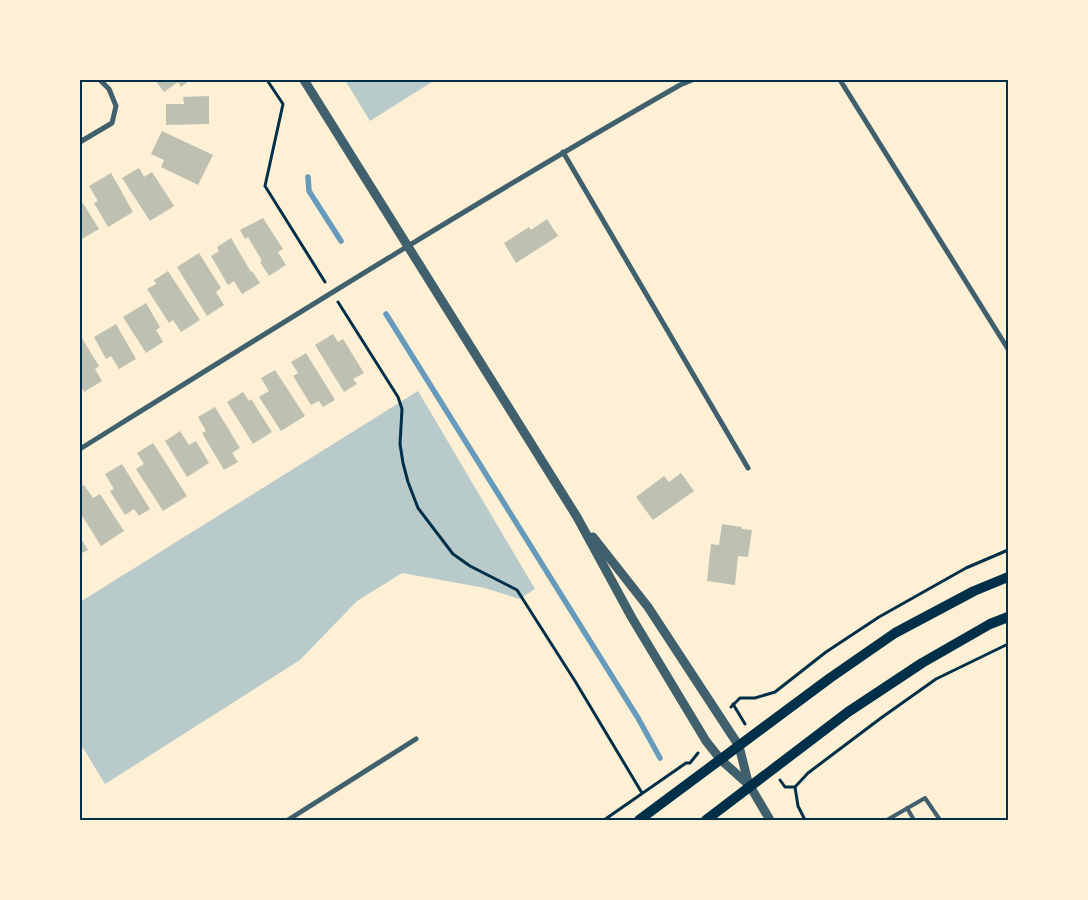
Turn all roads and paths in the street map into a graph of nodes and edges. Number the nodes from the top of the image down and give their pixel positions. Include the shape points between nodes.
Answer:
1 (100, 80) edge
2 (267, 80) edge
3 (304, 80) edge
4 (692, 80) edge
5 (840, 80) edge
6 (80, 142) edge
7 (563, 152) junction
8 (408, 245) junction
9 (332, 292) junction
10 (1008, 349) edge
11 (80, 448) edge
12 (748, 468) dead end
13 (577, 517) junction
14 (1008, 550) edge
15 (1008, 577) edge
16 (1008, 617) edge
17 (1008, 644) edge
18 (733, 704) dead end
19 (416, 739) dead end
20 (739, 746) junction
21 (721, 760) junction
22 (690, 763) dead end
23 (750, 786) junction
24 (785, 787) dead end
25 (795, 787) junction
26 (642, 793) junction
27 (907, 808) junction
28 (288, 820) edge
29 (604, 820) edge
30 (639, 820) edge
31 (706, 820) edge
32 (770, 820) edge
33 (804, 820) edge
34 (887, 820) edge
35 (914, 820) edge
36 (940, 820) edge

1 - 6 street via 109,89 116,106 112,123
2 - 9 path via 283,104 265,186
3 - 8 street
4 - 7 street
5 - 10 street
7 - 8 street
7 - 12 street
8 - 9 street
8 - 13 street
9 - 11 street
9 - 26 path via 398,397 402,409 400,444 403,463 418,508 453,554 517,590
13 - 20 street via 648,607
13 - 21 street via 632,618 706,741
14 - 18 path via 966,568 879,617 826,652 775,692 755,698 740,698
15 - 20 main road via 974,591 895,633
16 - 23 main road via 990,624 913,669 848,712
17 - 25 path via 936,680 808,773
19 - 28 street
20 - 21 main road
20 - 23 street
21 - 23 street
21 - 30 main road
22 - 26 path
23 - 31 main road
23 - 32 street
24 - 25 path
25 - 33 path
26 - 29 path
27 - 34 lane
27 - 35 lane
27 - 36 lane via 925,798

